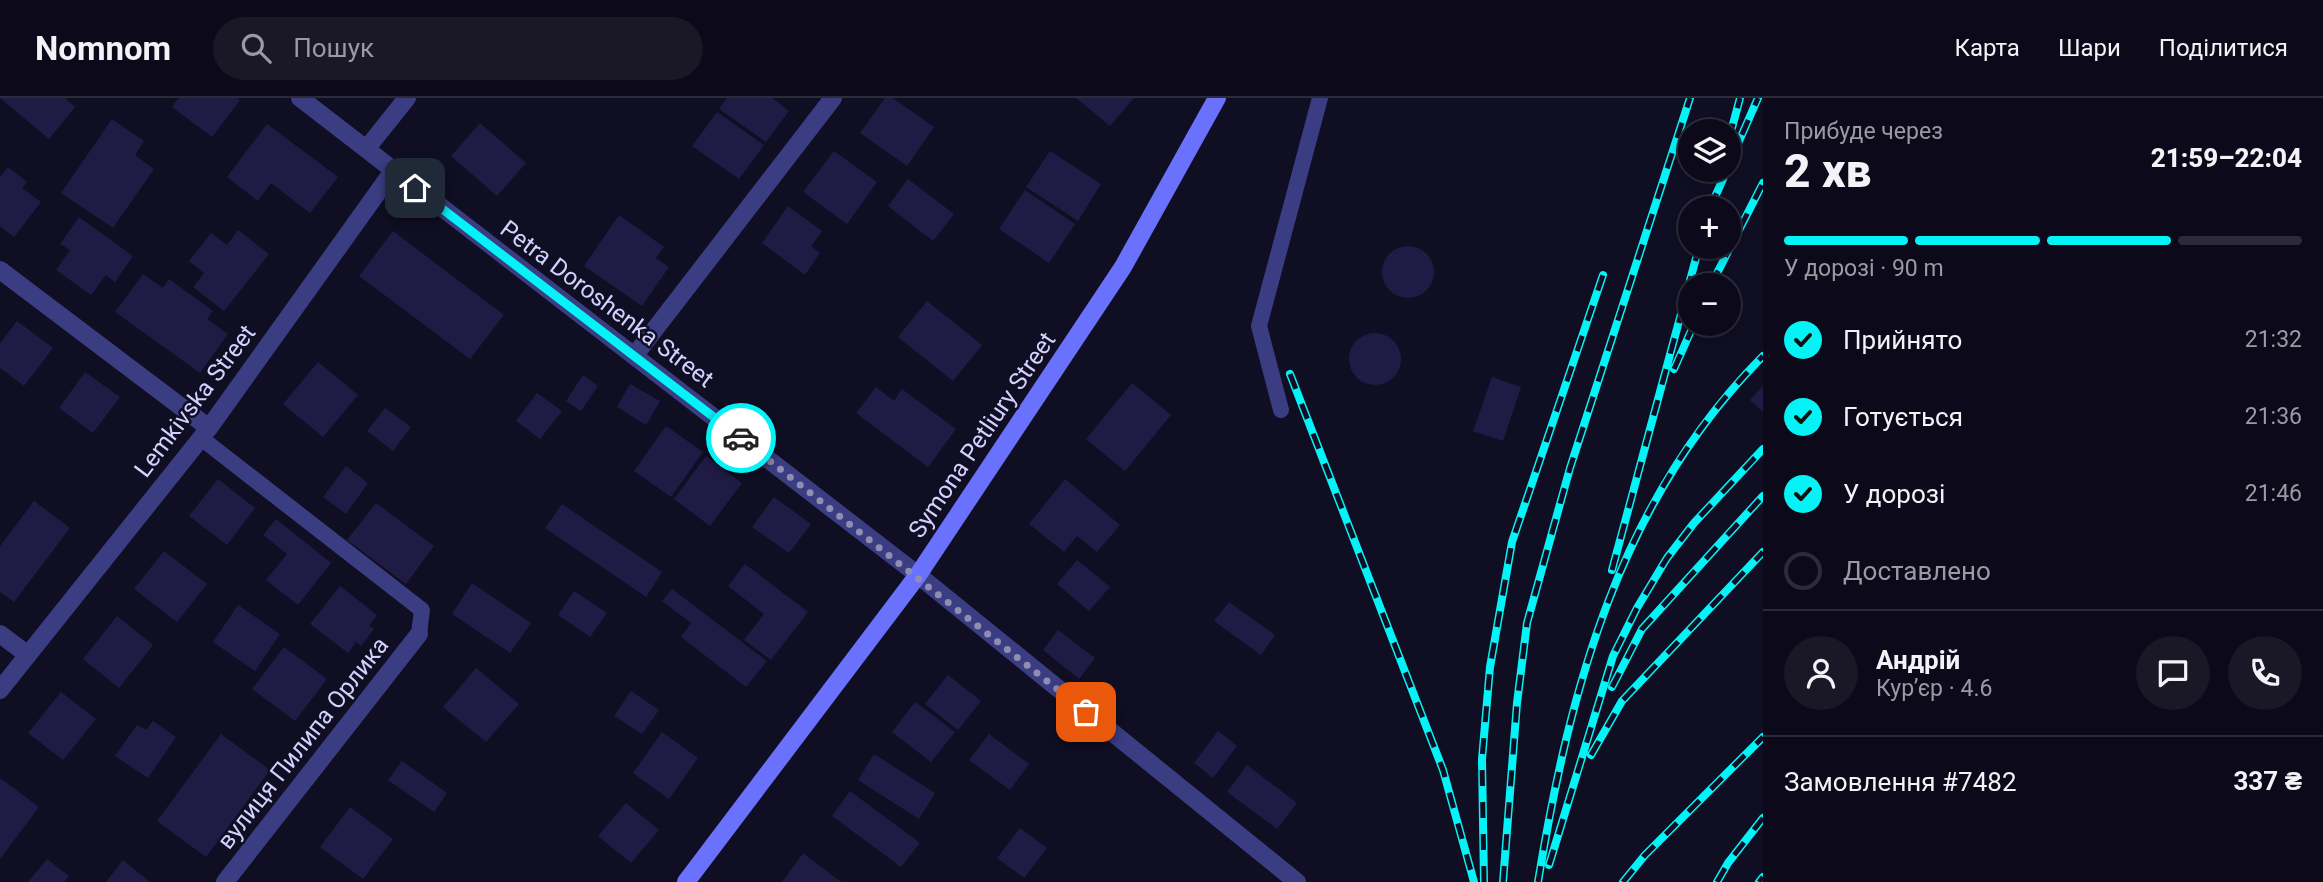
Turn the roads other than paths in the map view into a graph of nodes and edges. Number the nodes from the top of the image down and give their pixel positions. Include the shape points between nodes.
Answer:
1 (300, 98) edge
2 (407, 98) edge
3 (834, 98) edge
4 (1217, 98) edge
5 (1321, 98) edge
6 (367, 148) junction
7 (393, 171) junction
8 (0, 270) edge
9 (635, 355) junction
10 (1281, 410) dead end
11 (205, 433) junction
12 (918, 575) junction
13 (0, 634) edge
14 (419, 634) joint
15 (28, 655) junction
16 (0, 690) edge
17 (225, 882) edge
18 (685, 882) edge
19 (1297, 882) edge

1 - 6 street, Petra Doroshenka Street
2 - 6 street
3 - 9 street
4 - 12 main road, Symona Petliury Street via 1123,267
5 - 10 lane via 1259,326
6 - 7 street, Petra Doroshenka Street
7 - 9 street, Petra Doroshenka Street
7 - 11 street, Lemkivska Street
8 - 11 street
9 - 12 street, Petra Doroshenka Street
11 - 14 lane via 422,610
11 - 15 street, Lemkivska Street
12 - 18 main road, Symona Petliury Street
12 - 19 street, Petra Doroshenka Street
13 - 15 street
14 - 17 street, вулиця Пилипа Орлика
15 - 16 street, Lemkivska Street

